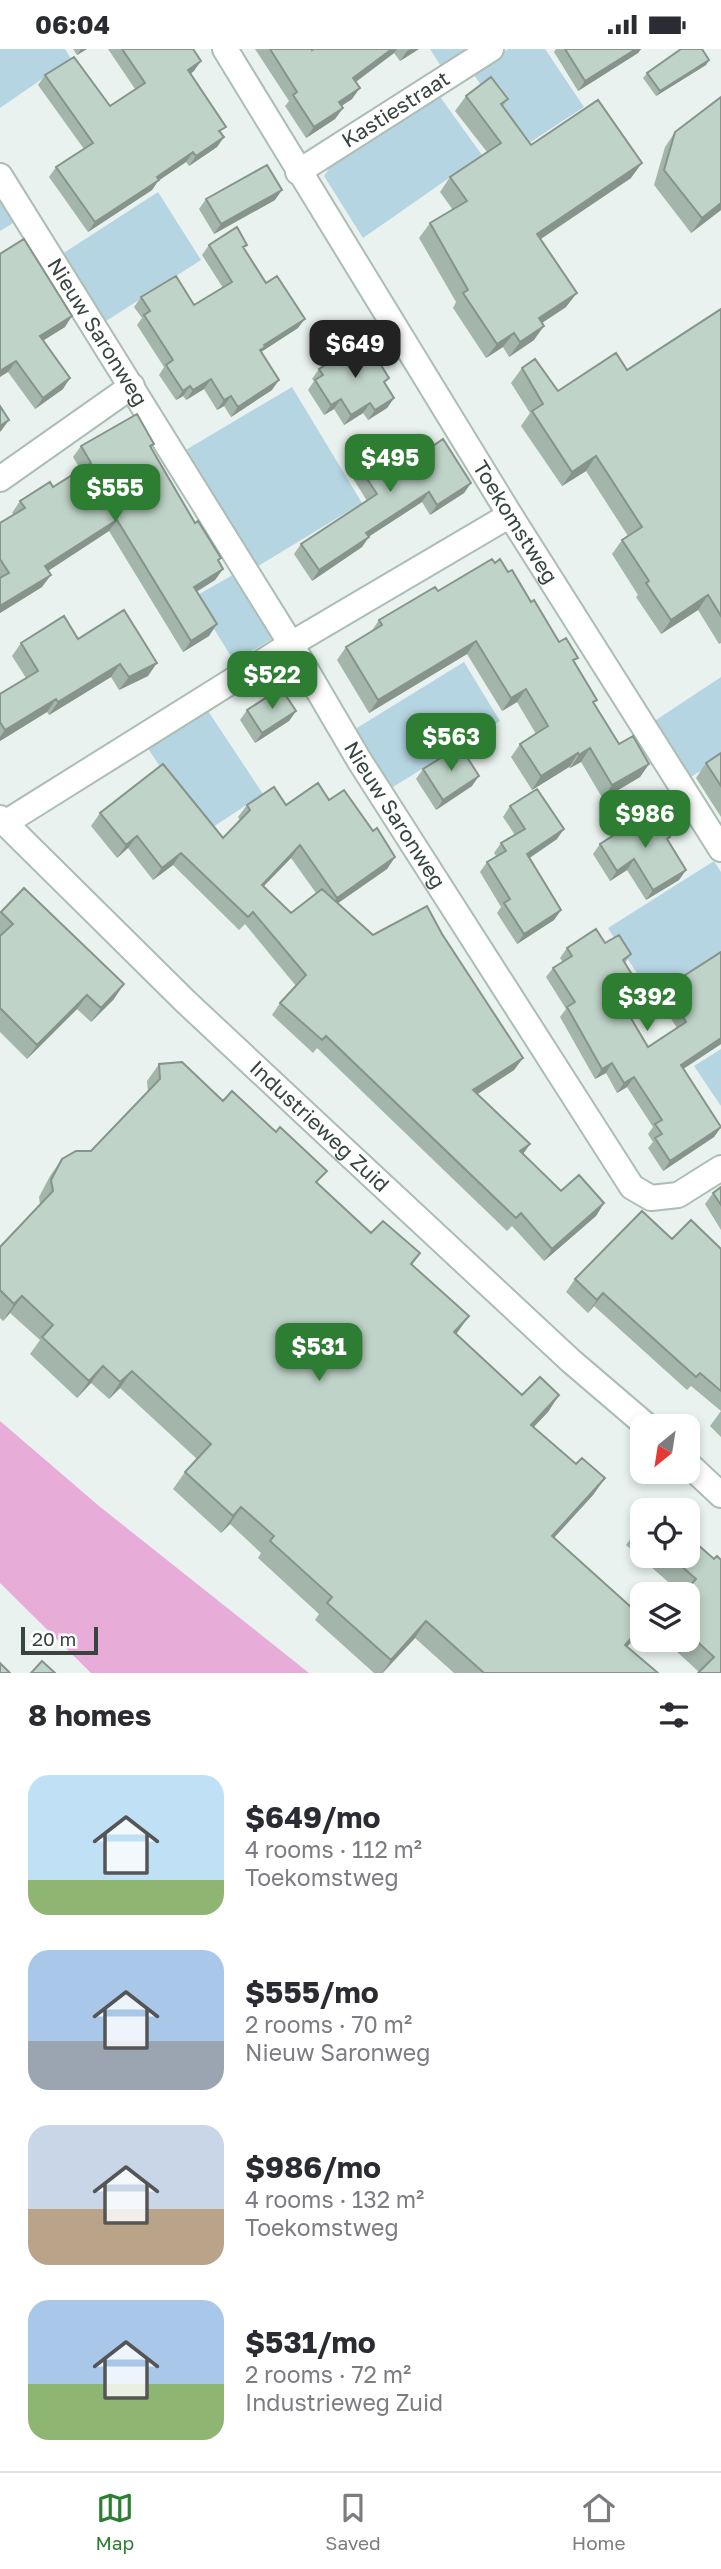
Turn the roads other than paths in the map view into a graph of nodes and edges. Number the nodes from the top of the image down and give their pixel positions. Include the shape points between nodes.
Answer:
1 (225, 49) edge
2 (491, 49) edge
3 (298, 172) junction
4 (0, 176) edge
5 (132, 386) junction
6 (0, 479) edge
7 (510, 515) junction
8 (291, 644) junction
9 (3, 820) edge
10 (721, 849) edge
11 (721, 1168) edge
12 (634, 1414) edge
13 (700, 1475) edge
14 (721, 1495) edge

1 - 3 street, Toekomstweg
2 - 3 street, Kastiestraat
3 - 7 street, Toekomstweg
4 - 5 street, Nieuw Saronweg
5 - 6 street
5 - 8 street, Nieuw Saronweg
7 - 8 street
7 - 10 street, Toekomstweg
8 - 9 street
8 - 11 street, Nieuw Saronweg via 359,760 632,1187 651,1198 678,1195
9 - 12 street, Industrieweg Zuid via 324,1132
13 - 14 street

